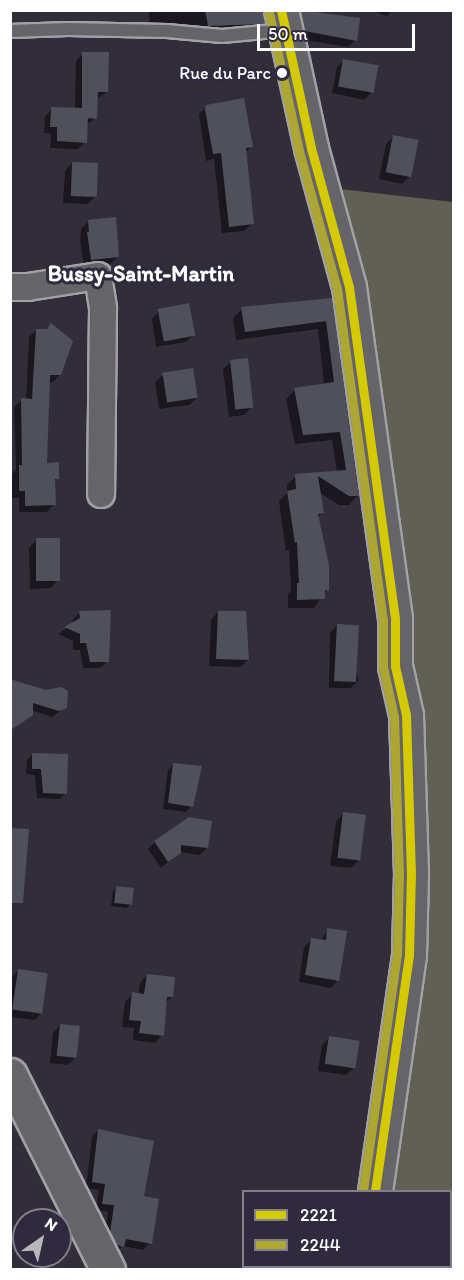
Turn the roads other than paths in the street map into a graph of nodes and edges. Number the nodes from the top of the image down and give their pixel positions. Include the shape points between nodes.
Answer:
1 (283, 20) edge
2 (10, 31) edge
3 (10, 287) edge
4 (100, 494) dead end
5 (10, 1075) edge
6 (375, 1190) edge
7 (106, 1265) edge

1 - 2 lane via 222,36 167,31
1 - 6 street via 349,287 394,619 395,666 405,715 411,873 409,955
3 - 4 street via 98,276 103,309
5 - 7 street

